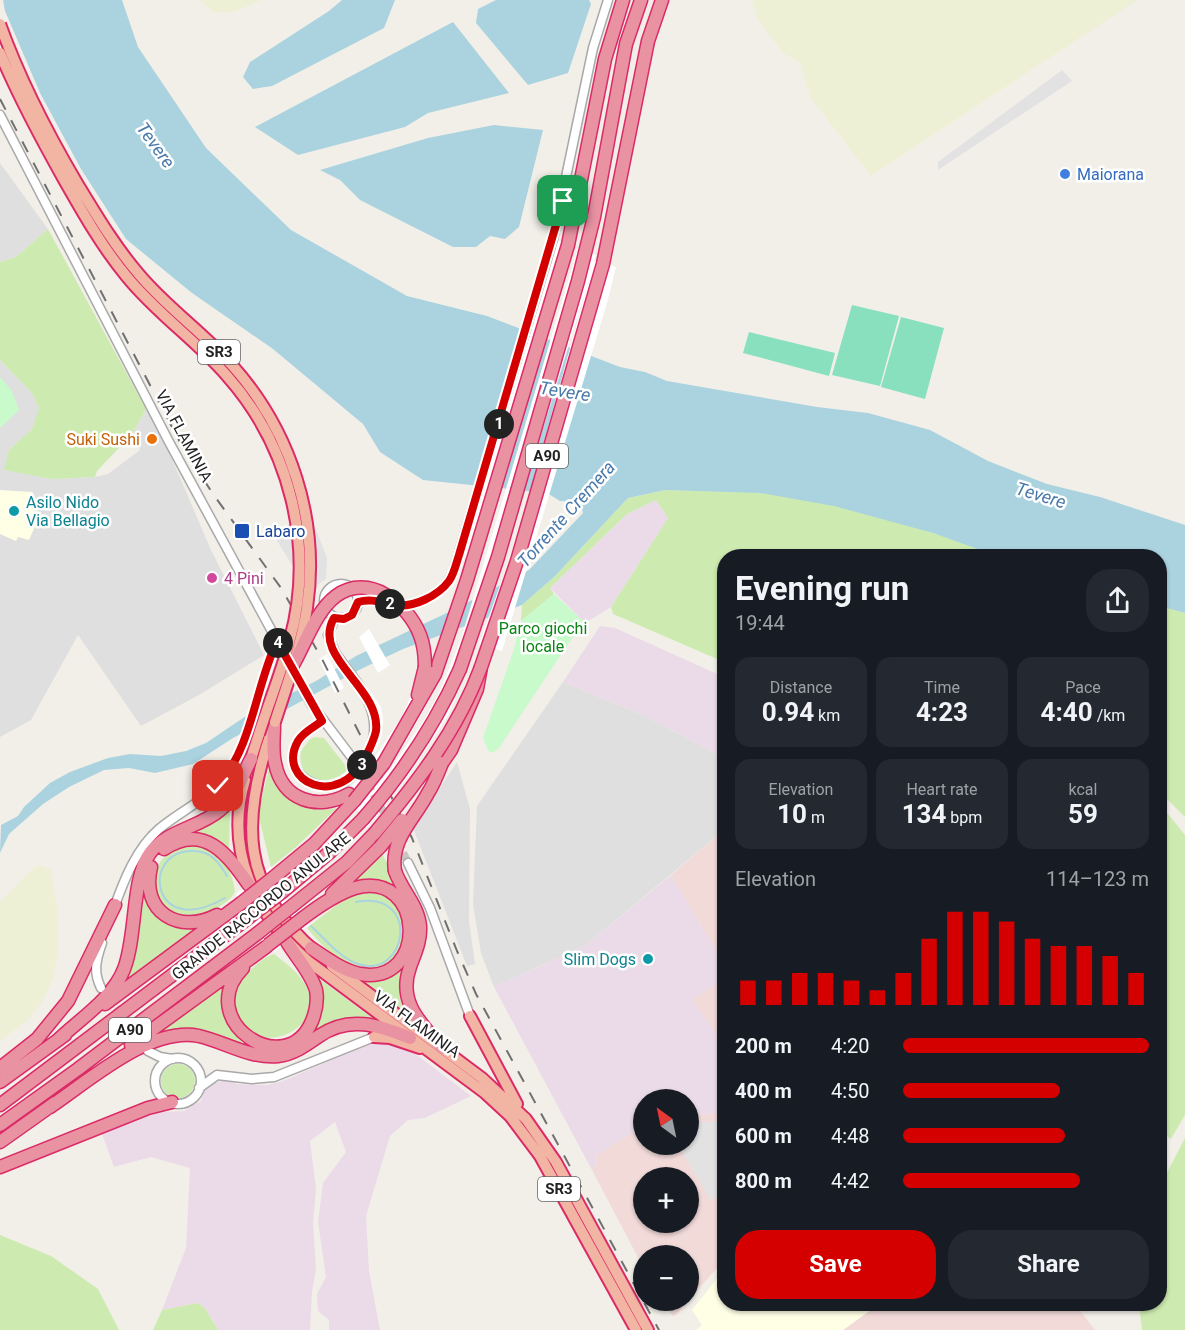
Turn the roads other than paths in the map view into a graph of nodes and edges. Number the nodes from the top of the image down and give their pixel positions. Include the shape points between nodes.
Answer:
1 (608, 0) edge
2 (623, 0) edge
3 (640, 0) edge
4 (662, 0) edge
5 (670, 0) edge
6 (0, 24) edge
7 (648, 41) junction
8 (0, 53) edge
9 (0, 115) edge
10 (358, 602) junction
11 (334, 618) junction
12 (277, 641) junction
13 (294, 663) junction
14 (482, 668) junction
15 (322, 721) junction
16 (410, 721) junction
17 (275, 723) junction
18 (251, 759) junction
19 (356, 763) tunnel mouth
20 (442, 763) junction
21 (349, 793) junction
22 (408, 863) tunnel mouth
23 (249, 885) junction
24 (115, 905) junction
25 (238, 905) junction
26 (318, 907) junction
27 (292, 939) junction
28 (267, 946) junction
29 (311, 948) junction
30 (101, 988) dead end
31 (470, 1016) joint
32 (374, 1037) joint
33 (410, 1038) junction
34 (58, 1040) junction
35 (442, 1048) junction
36 (426, 1050) junction
37 (173, 1059) junction
38 (0, 1068) edge
39 (157, 1074) junction
40 (0, 1082) edge
41 (199, 1088) junction
42 (172, 1102) junction
43 (0, 1105) edge
44 (50, 1107) junction
45 (526, 1119) junction
46 (0, 1125) edge
47 (0, 1142) edge
48 (0, 1167) edge
49 (636, 1330) edge
50 (648, 1330) edge

1 - 10 street via 593,48 553,240 450,580 429,597 398,605 369,599
2 - 16 highway, GRANDE RACCORDO ANULARE via 605,59 568,244 450,633 438,667
3 - 43 highway, GRANDE RACCORDO ANULARE / A90, bridge via 626,44 586,251 498,557 460,669 425,738 399,776 330,852 249,918
4 - 7 highway, GRANDE RACCORDO ANULARE / A90
5 - 7 highway
6 - 13 highway, SR3, bridge via 42,121 114,244 160,297 237,371 282,438 302,499 310,548 308,601
7 - 14 highway, GRANDE RACCORDO ANULARE / A90 via 603,264
8 - 18 highway, VIA FLAMINIA / SR3, bridge via 27,112 91,228 135,287 233,383 258,418 282,465 296,521 299,587 290,638
9 - 12 street, VIA FLAMINIA
10 - 11 street via 352,615
10 - 11 street via 351,587 341,584 331,588 324,602
11 - 21 street, bridge via 328,635 371,705 376,727 374,740 354,775
12 - 15 street, VIA FLAMINIA
12 - 24 street via 231,769 214,789 146,842
13 - 16 highway, bridge via 333,598 356,587 383,593 409,615 424,648 423,679
13 - 17 highway, SR3, bridge
14 - 20 highway, bridge via 470,708
14 - 46 highway, GRANDE RACCORDO ANULARE / A90, bridge via 434,757 347,862
15 - 19 street, VIA FLAMINIA
15 - 21 street via 298,741 294,752 296,767 314,785
16 - 21 highway, GRANDE RACCORDO ANULARE, bridge via 384,763
17 - 21 highway via 274,763 290,792 301,800 318,803
17 - 27 highway, VIA FLAMINIA / SR3 via 256,780 251,839 265,889
18 - 23 highway, VIA FLAMINIA / SR3 via 238,820 241,857
18 - 34 highway via 226,805 165,840 149,855 123,971 111,990
20 - 26 highway, bridge via 380,847
20 - 35 highway, bridge via 394,853 396,871 420,923 418,945 406,981 407,1000 415,1017
21 - 25 highway, GRANDE RACCORDO ANULARE, bridge via 314,844
22 - 31 street
23 - 25 highway via 222,850 202,840 171,844 153,861 149,889 159,910 170,918 198,922
23 - 27 highway, VIA FLAMINIA / SR3 via 270,921
24 - 30 street via 95,964
24 - 38 highway via 68,1000 38,1039
25 - 34 highway, GRANDE RACCORDO ANULARE
26 - 28 highway, bridge
26 - 29 highway via 353,889 380,888 405,907 411,936 399,961 377,974 343,969
27 - 28 highway via 317,1003 308,1029 294,1041 278,1047 247,1038 230,1011 233,981
27 - 29 highway, SR3
27 - 33 highway, VIA FLAMINIA / SR3 via 327,976
28 - 44 highway
29 - 35 highway, VIA FLAMINIA / SR3
31 - 45 highway
32 - 36 highway
32 - 41 street via 274,1077 214,1076
33 - 36 highway, VIA FLAMINIA / SR3
33 - 44 highway via 380,1026 352,1024 326,1031 296,1051 268,1056 197,1036 175,1035 140,1047
34 - 40 highway, GRANDE RACCORDO ANULARE
35 - 45 highway, VIA FLAMINIA / SR3 via 492,1085
36 - 49 highway, VIA FLAMINIA / SR3 via 492,1099 525,1136 562,1194
37 - 39 street via 163,1064
37 - 39 street via 148,1051
37 - 41 street via 183,1058 195,1065 200,1074
39 - 42 street via 158,1091
41 - 42 street via 190,1100
42 - 48 highway
44 - 47 highway
45 - 50 highway, VIA FLAMINIA / SR3 via 556,1162

